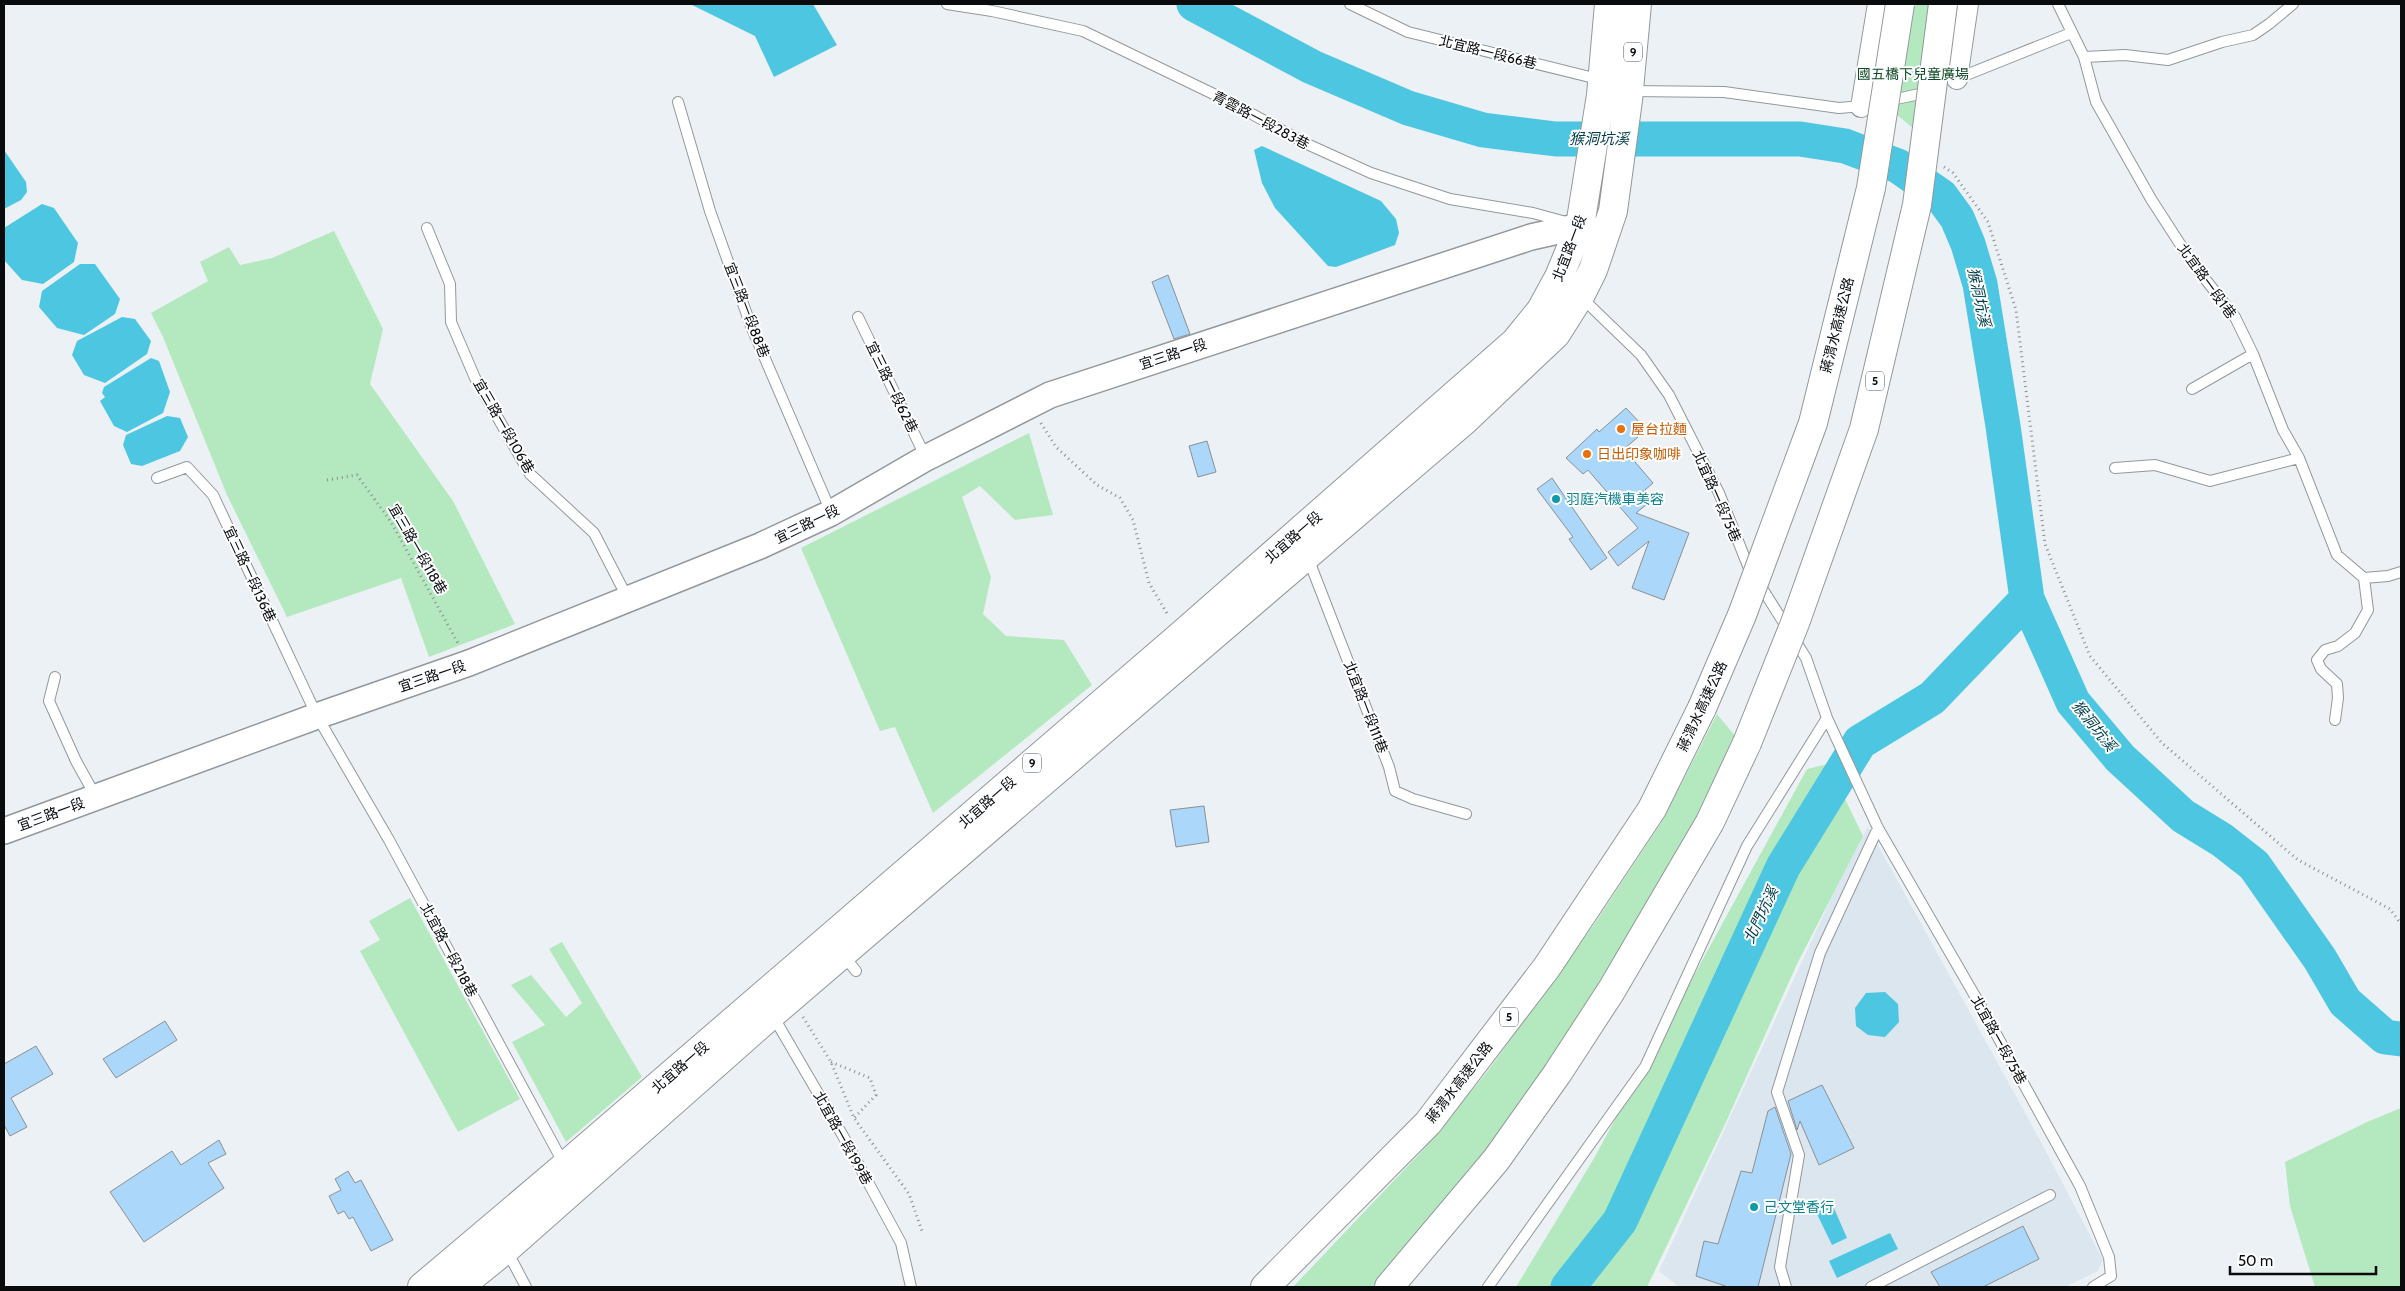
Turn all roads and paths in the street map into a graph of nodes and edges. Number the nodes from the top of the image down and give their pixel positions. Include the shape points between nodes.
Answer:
1 (947, 4) edge
2 (1350, 4) edge
3 (1609, 4) edge
4 (1638, 4) edge
5 (1878, 4) edge
6 (1900, 4) edge
7 (1943, 4) edge
8 (1968, 4) edge
9 (2058, 4) edge
10 (2293, 4) edge
11 (2071, 33) junction
12 (2084, 57) junction
13 (1948, 83) junction
14 (1615, 90) junction
15 (678, 102) dead end
16 (1861, 107) junction
17 (1938, 164) dead end
18 (1580, 226) junction
19 (427, 228) dead end
20 (1607, 234) junction
21 (1570, 287) junction
22 (858, 317) dead end
23 (2253, 354) junction
24 (2192, 389) dead end
25 (1031, 405) junction
26 (926, 458) junction
27 (2299, 458) junction
28 (2115, 468) dead end
29 (157, 478) dead end
30 (327, 480) dead end
31 (831, 513) junction
32 (1306, 554) junction
33 (2401, 572) edge
34 (2364, 578) junction
35 (628, 600) junction
36 (1180, 636) junction
37 (469, 664) junction
38 (55, 677) dead end
39 (317, 716) junction
40 (1827, 718) junction
41 (2335, 720) dead end
42 (96, 797) junction
43 (1466, 814) dead end
44 (1878, 828) junction
45 (4, 831) edge
46 (2401, 924) edge
47 (774, 1003) junction
48 (831, 1062) junction
49 (854, 1118) junction
50 (570, 1177) junction
51 (2050, 1195) dead end
52 (923, 1234) dead end
53 (498, 1239) junction
54 (422, 1287) edge
55 (459, 1287) edge
56 (526, 1287) edge
57 (912, 1287) edge
58 (1265, 1287) edge
59 (1389, 1287) edge
60 (1488, 1287) edge
61 (1786, 1287) edge
62 (1871, 1287) edge
63 (2093, 1287) edge

1 - 18 lane, 青雲路一段283巷 via 1083,31 1228,101 1306,144 1371,173 1450,199 1533,213
2 - 14 lane, 北宜路一段66巷 via 1408,32
3 - 14 main road, 9
4 - 14 main road, 9
5 - 16 street
6 - 58 main road, 蔣渭水高速公路 / 5, bridge via 1871,188 1813,423 1742,615 1702,708 1652,809 1547,967 1428,1123
7 - 59 main road, 5, bridge via 1917,205 1864,429 1795,623 1747,743 1710,822 1557,1074 1496,1160
8 - 13 street
9 - 11 lane, 北宜路一段1巷
10 - 12 lane via 2252,35 2168,60 2125,55
11 - 12 lane, 北宜路一段1巷
11 - 13 lane, 北宜路一段66巷
12 - 23 lane, 北宜路一段1巷 via 2096,102 2151,199 2191,261 2235,317
13 - 16 lane, 北宜路一段66巷 via 1932,91
14 - 16 lane, 北宜路一段66巷 via 1724,92 1839,108
14 - 18 main road, 北宜路一段 / 9
14 - 20 main road, 北宜路一段 / 9 via 1614,202
15 - 31 lane, 宜三路一段88巷 via 710,211 751,326
17 - 46 path via 1953,173 1988,222 2016,310 2045,544 2090,656 2162,743 2298,860 2390,909
18 - 20 street
18 - 21 main road, 北宜路一段 / 9
18 - 25 street, 宜三路一段 via 1522,240 1103,376
19 - 35 lane, 宜三路一段106巷 via 450,284 451,322 475,378 530,474 594,533
20 - 21 main road, 北宜路一段 / 9
21 - 32 main road, 北宜路一段 / 9 via 1556,334 1465,420
21 - 36 main road, 北宜路一段 / 9 via 1541,310 1515,342
21 - 40 lane, 北宜路一段75巷 via 1642,354 1669,395 1720,493 1748,566 1806,658
22 - 26 lane, 宜三路一段62巷
23 - 24 lane
23 - 27 lane, 北宜路一段1巷 via 2283,430
25 - 26 street, 宜三路一段
25 - 36 path via 1056,447 1096,485 1120,498 1133,520 1149,583
26 - 31 street, 宜三路一段
27 - 28 lane via 2210,481 2155,465
27 - 34 lane, 北宜路一段1巷 via 2337,555
29 - 39 lane, 宜三路一段136巷 via 187,467 213,495
30 - 37 path, 宜三路一段118巷 via 357,475 391,522
31 - 35 street, 宜三路一段
32 - 43 lane, 北宜路一段111巷 via 1389,767 1395,791 1413,800
32 - 47 main road, 北宜路一段 / 9 via 849,962
33 - 34 lane
34 - 41 lane via 2368,610 2355,633 2338,646 2325,650 2317,660 2337,684
35 - 37 street, 宜三路一段
36 - 47 main road, 北宜路一段 / 9
37 - 39 street, 宜三路一段
38 - 42 lane via 49,701
39 - 42 street, 宜三路一段
39 - 50 lane, 北宜路一段218巷 via 389,840
40 - 44 lane, 北宜路一段75巷
40 - 60 lane via 1747,846 1645,1067
42 - 45 street, 宜三路一段
44 - 61 lane via 1820,953 1777,1092 1799,1156 1780,1267
44 - 63 lane, 北宜路一段75巷 via 2080,1186 2109,1257 2111,1276
47 - 48 path
47 - 50 main road, 北宜路一段 / 9
47 - 57 lane, 北宜路一段199巷 via 901,1243
48 - 49 path
48 - 49 path via 870,1078 876,1095
49 - 52 path via 908,1194
50 - 53 main road, 北宜路一段 / 9
51 - 62 lane
53 - 54 main road, 北宜路一段 / 9
53 - 55 main road, 北宜路一段 / 9
53 - 56 lane

